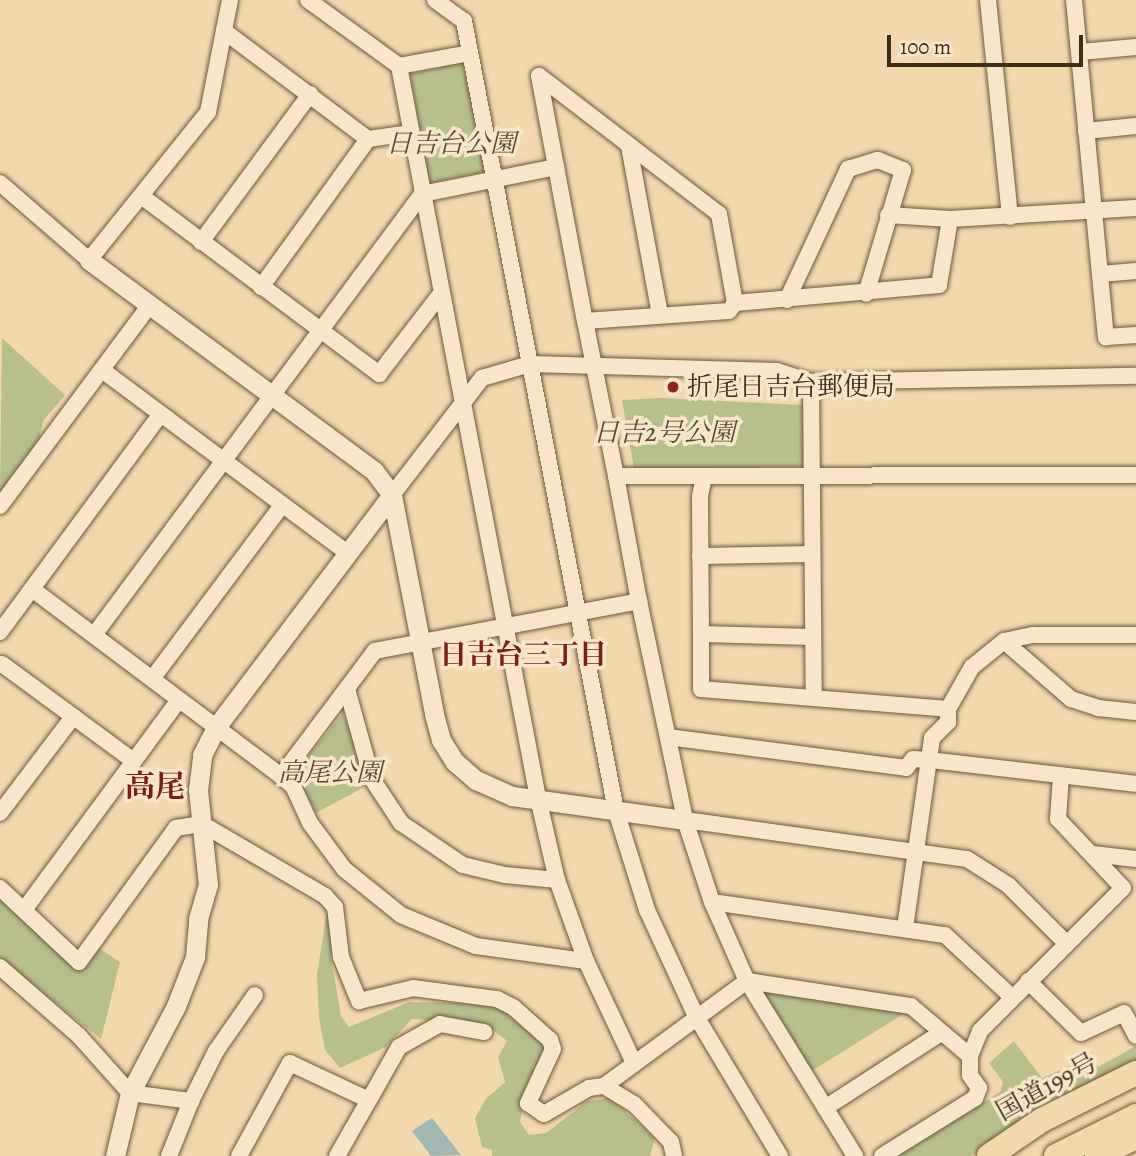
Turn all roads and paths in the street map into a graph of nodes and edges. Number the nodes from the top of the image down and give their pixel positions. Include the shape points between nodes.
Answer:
1 (230, 0) edge
2 (308, 0) edge
3 (435, 0) edge
4 (988, 0) edge
5 (1074, 0) edge
6 (224, 31) junction
7 (1136, 47) edge
8 (470, 52) junction
9 (1080, 52) junction
10 (399, 66) junction
11 (310, 94) junction
12 (1136, 127) edge
13 (1086, 131) junction
14 (410, 133) junction
15 (368, 139) junction
16 (629, 146) junction
17 (556, 167) junction
18 (495, 179) junction
19 (0, 183) edge
20 (422, 194) junction
21 (144, 198) junction
22 (1136, 208) edge
23 (1095, 212) junction
24 (888, 215) junction
25 (1010, 217) junction
26 (950, 219) junction
27 (201, 242) junction
28 (89, 261) junction
29 (1136, 271) edge
30 (1101, 274) junction
31 (261, 287) junction
32 (866, 294) junction
33 (439, 296) junction
34 (787, 300) junction
35 (735, 303) junction
36 (150, 305) junction
37 (660, 315) junction
38 (585, 321) junction
39 (319, 330) junction
40 (1136, 334) edge
41 (530, 365) junction
42 (595, 366) junction
43 (103, 370) junction
44 (1136, 376) edge
45 (811, 382) junction
46 (270, 395) junction
47 (462, 400) junction
48 (160, 415) junction
49 (223, 459) junction
50 (1136, 475) edge
51 (616, 476) junction
52 (812, 476) junction
53 (704, 477) junction
54 (392, 495) junction
55 (282, 505) junction
56 (0, 506) edge
57 (345, 552) junction
58 (812, 554) junction
59 (700, 556) junction
60 (32, 589) junction
61 (639, 601) junction
62 (577, 613) junction
63 (506, 627) junction
64 (0, 632) edge
65 (701, 634) junction
66 (94, 635) junction
67 (1136, 635) edge
68 (812, 637) junction
69 (421, 641) junction
70 (1004, 642) junction
71 (1, 665) edge
72 (152, 679) junction
73 (347, 689) junction
74 (814, 696) junction
75 (178, 701) junction
76 (948, 709) junction
77 (1136, 712) edge
78 (73, 718) junction
79 (217, 726) junction
80 (668, 737) junction
81 (132, 760) junction
82 (930, 760) junction
83 (281, 776) junction
84 (1061, 776) junction
85 (1136, 784) edge
86 (538, 798) junction
87 (616, 811) junction
88 (0, 813) edge
89 (685, 820) junction
90 (202, 824) junction
91 (918, 852) junction
92 (1093, 854) junction
93 (1136, 859) edge
94 (557, 880) junction
95 (0, 888) edge
96 (712, 902) junction
97 (24, 910) junction
98 (905, 928) junction
99 (1066, 943) junction
100 (586, 961) junction
101 (0, 967) edge
102 (747, 981) junction
103 (1028, 981) junction
104 (255, 995) dead end
105 (1012, 997) junction
106 (697, 1018) junction
107 (484, 1032) dead end
108 (941, 1033) junction
109 (1136, 1036) edge
110 (970, 1056) junction
111 (634, 1063) junction
112 (1136, 1073) edge
113 (604, 1086) junction
114 (1136, 1088) edge
115 (130, 1093) junction
116 (369, 1100) junction
117 (191, 1101) junction
118 (825, 1108) junction
119 (1136, 1116) edge
120 (1136, 1136) edge
121 (1136, 1147) edge
122 (339, 1155) edge
123 (115, 1156) edge
124 (169, 1156) edge
125 (239, 1156) edge
126 (674, 1156) edge
127 (780, 1156) edge
128 (855, 1156) edge
129 (882, 1156) edge
130 (989, 1156) edge
131 (1013, 1156) edge
132 (1056, 1156) edge
133 (1076, 1156) edge
134 (1097, 1156) edge
135 (1112, 1156) edge

1 - 6 street
2 - 10 street
3 - 8 street via 464,22
4 - 25 street
5 - 9 street
6 - 11 street
6 - 21 street via 208,112
7 - 9 street
8 - 10 street
8 - 18 street
9 - 13 street
10 - 14 street
11 - 15 street
11 - 27 street
12 - 13 street
13 - 23 street
14 - 15 street
14 - 20 street
15 - 31 street
16 - 17 street via 539,76
16 - 35 street via 719,214
16 - 37 street
17 - 18 street
17 - 38 street
18 - 20 street
18 - 41 street
19 - 28 street
20 - 33 street
20 - 39 street
21 - 27 street
21 - 28 street
22 - 23 street
23 - 25 street
23 - 30 street
24 - 26 street
24 - 32 street
24 - 34 street via 902,170 878,160 848,169
25 - 26 street
26 - 32 street via 939,285
27 - 31 street
28 - 36 street
29 - 30 street
30 - 40 street via 1106,337
31 - 39 street
32 - 34 street
33 - 39 street via 379,374
33 - 47 street
34 - 35 street
35 - 37 street via 729,311
36 - 43 street
36 - 46 street
37 - 38 street
38 - 42 street
39 - 46 street
41 - 42 street
41 - 47 street via 482,378
41 - 62 street
42 - 45 street via 777,371
42 - 51 street
43 - 48 street
43 - 56 street
44 - 45 street
45 - 52 street
46 - 49 street
46 - 54 street via 374,471
47 - 54 street
47 - 63 street
48 - 49 street
48 - 60 street
49 - 55 street
49 - 66 street
50 - 52 street
51 - 53 street
51 - 61 street
52 - 53 street
52 - 58 street
53 - 59 street
54 - 57 street
54 - 69 street
55 - 57 street
55 - 72 street
57 - 79 street
58 - 59 street
58 - 68 street
59 - 65 street
60 - 64 street
60 - 66 street
61 - 62 street
61 - 80 street
62 - 63 street
62 - 87 street
63 - 69 street
63 - 86 street
65 - 68 street
65 - 74 street via 701,689
66 - 72 street
67 - 70 street via 1033,635
68 - 74 street
69 - 73 street via 374,651
69 - 86 street via 438,727 455,762 496,791
70 - 76 street via 972,667
70 - 77 street via 1071,699
71 - 78 street
72 - 75 street
73 - 83 street
73 - 94 street via 372,779 401,823 463,865
74 - 76 street
75 - 79 street
75 - 81 street
76 - 82 street via 948,722 932,738
78 - 81 street
78 - 88 street
79 - 83 street
79 - 90 street via 202,755 198,790
80 - 82 street via 906,768 914,759
80 - 89 street
81 - 97 street
82 - 84 street
82 - 91 street
83 - 100 street via 293,786 310,823 344,869 401,915 476,946
84 - 85 street
84 - 92 street via 1058,819
86 - 87 street
86 - 94 street
87 - 89 street
87 - 106 street via 648,910
89 - 91 street
89 - 96 street
90 - 97 street via 176,828 79,962
90 - 113 street via 325,896 335,907 341,957 359,1000 413,988 496,999 513,1007 550,1040 553,1049 530,1094 528,1103 534,1110 544,1114 558,1110 589,1088
90 - 115 street via 208,885 198,919 195,957 176,1006
91 - 98 street
91 - 99 street via 967,859 987,870
92 - 93 street
92 - 99 street via 1123,888
94 - 100 street
95 - 97 street
96 - 98 street
96 - 102 street
98 - 105 street via 945,935
99 - 103 street
100 - 111 street
101 - 115 street via 79,1036
102 - 106 street
102 - 108 street via 911,1006
102 - 118 street
103 - 105 street
103 - 109 street via 1082,1032 1124,1013
104 - 117 street via 216,1051
105 - 110 street via 980,1031
106 - 111 street
106 - 127 street
107 - 116 street via 440,1024 399,1047
108 - 110 street
108 - 118 street
110 - 129 street via 970,1075 979,1088 975,1098
111 - 113 street
112 - 130 highway, 国道199号 via 1042,1120
113 - 126 street via 635,1104 671,1142
114 - 131 highway via 1049,1130
115 - 117 street
115 - 123 street
116 - 122 street
116 - 125 street via 290,1063
117 - 124 street
118 - 128 street
119 - 132 highway
120 - 133 highway
120 - 134 highway
121 - 135 highway

